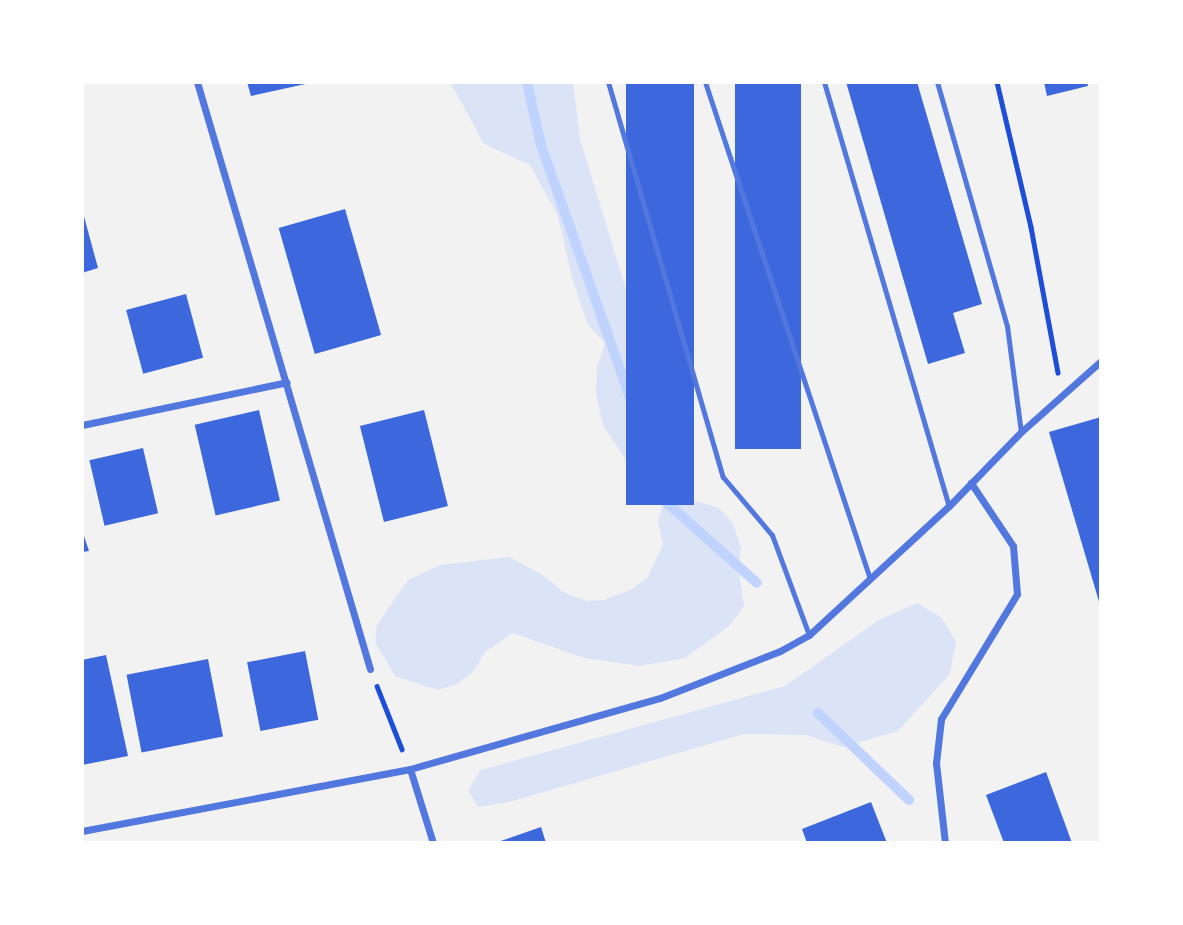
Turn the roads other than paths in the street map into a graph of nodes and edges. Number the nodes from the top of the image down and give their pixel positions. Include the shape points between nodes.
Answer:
1 (197, 82) edge
2 (608, 82) edge
3 (705, 82) edge
4 (824, 82) edge
5 (937, 82) edge
6 (1101, 361) edge
7 (287, 382) junction
8 (82, 425) edge
9 (1021, 432) junction
10 (971, 483) junction
11 (949, 506) junction
12 (870, 579) junction
13 (809, 635) junction
14 (370, 669) road end
15 (410, 769) junction
16 (82, 831) edge
17 (433, 843) edge
18 (945, 843) edge

1 - 7 street
2 - 13 lane via 723,477 772,535
3 - 12 lane
4 - 11 lane
5 - 9 lane via 1007,326
6 - 9 street
7 - 8 street
7 - 14 street
9 - 10 street
10 - 11 street
10 - 18 street via 1013,546 1017,594 941,719 936,763
11 - 12 street
12 - 13 street
13 - 15 street via 660,698
15 - 16 street
15 - 17 street

